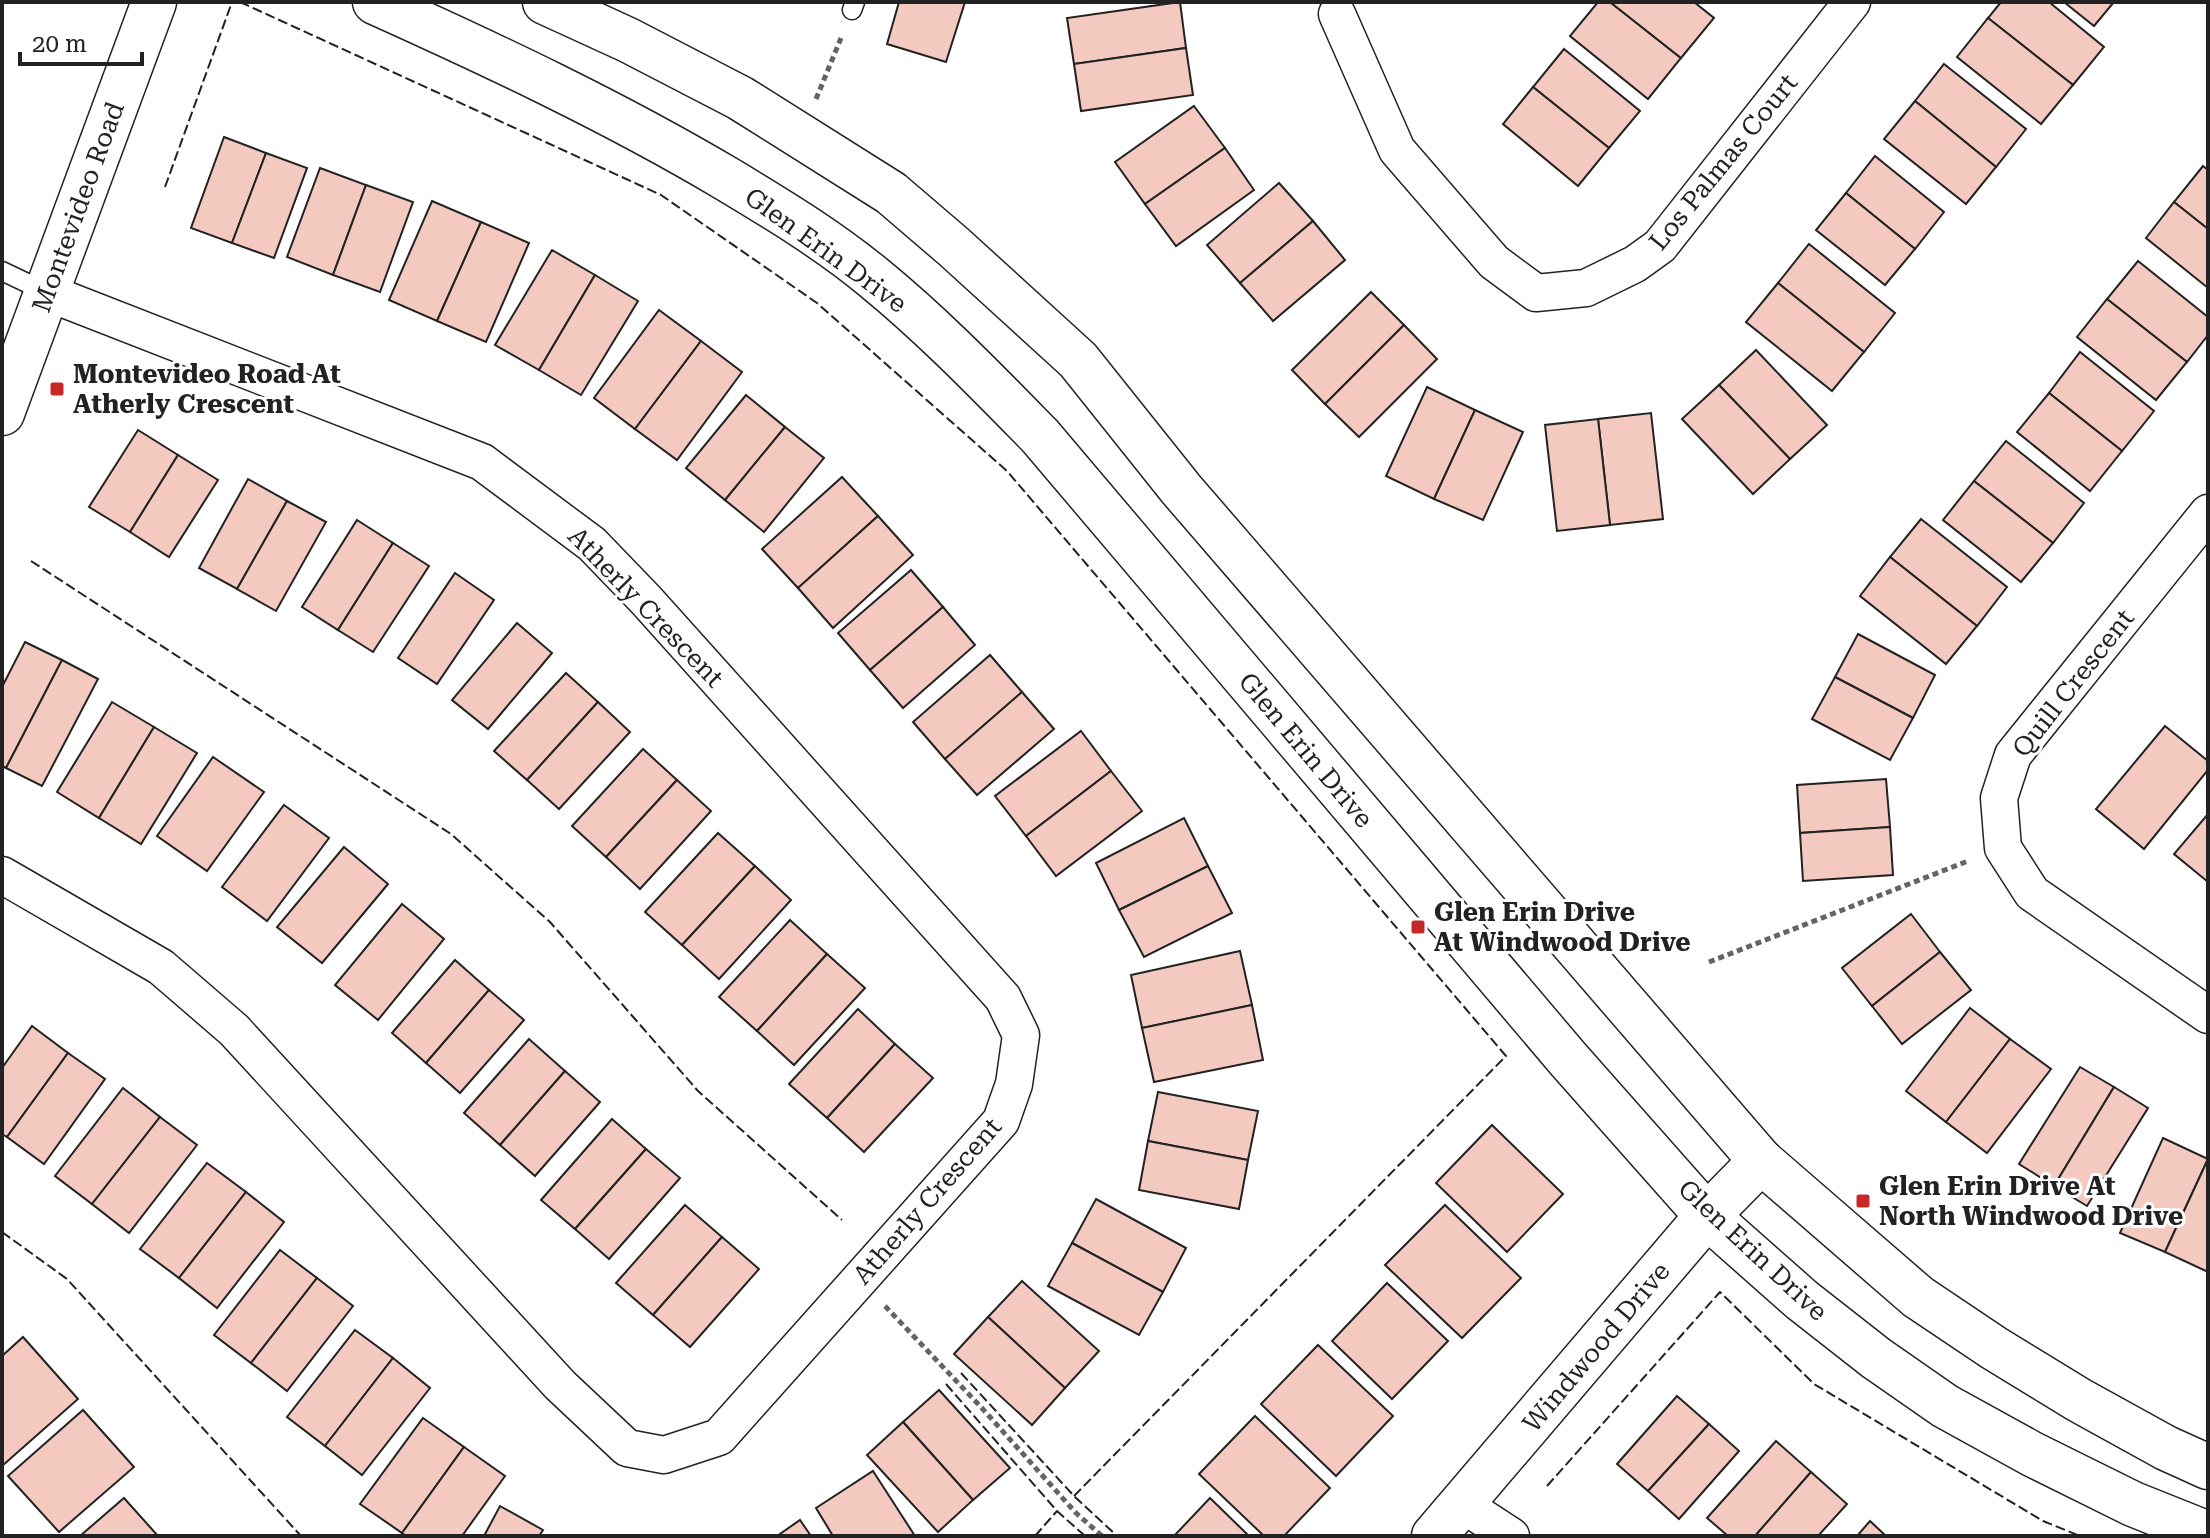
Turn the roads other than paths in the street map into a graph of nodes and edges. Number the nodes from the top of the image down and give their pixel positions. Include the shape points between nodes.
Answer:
1 (154, 2) edge
2 (375, 2) edge
3 (545, 2) edge
4 (1852, 2) edge
5 (1337, 14) dead end
6 (2, 271) edge
7 (46, 292) junction
8 (2, 413) edge
9 (2208, 513) edge
10 (2, 875) edge
11 (2208, 1015) edge
12 (1761, 1161) junction
13 (1707, 1216) junction
14 (2208, 1467) edge
15 (1462, 1504) junction
16 (2208, 1534) edge
17 (1434, 1536) edge
18 (1511, 1536) edge

1 - 7 street, Montevideo Road
2 - 13 street, Glen Erin Drive via 607,113 767,203 872,276 957,351 1040,436
3 - 12 street via 740,98 891,193 1078,360 1191,501
4 - 5 street, Los Palmas Court via 1660,246 1586,288 1536,293 1494,262 1397,150
6 - 7 lane
7 - 8 street, Montevideo Road
7 - 10 street, Atherly Crescent via 482,462 592,544 1003,998 1021,1035 1014,1084 1001,1121 719,1437 664,1455 627,1448 560,1385 234,1030 161,967
9 - 11 street, Quill Crescent via 2013,755 1999,798 2003,848 2032,893
12 - 13 street, Windwood Drive
12 - 14 street via 1918,1297 2079,1400
13 - 15 street, Windwood Drive
13 - 16 street, Glen Erin Drive via 1802,1300 1945,1406 2133,1504
15 - 17 street, Windwood Drive
15 - 18 street

